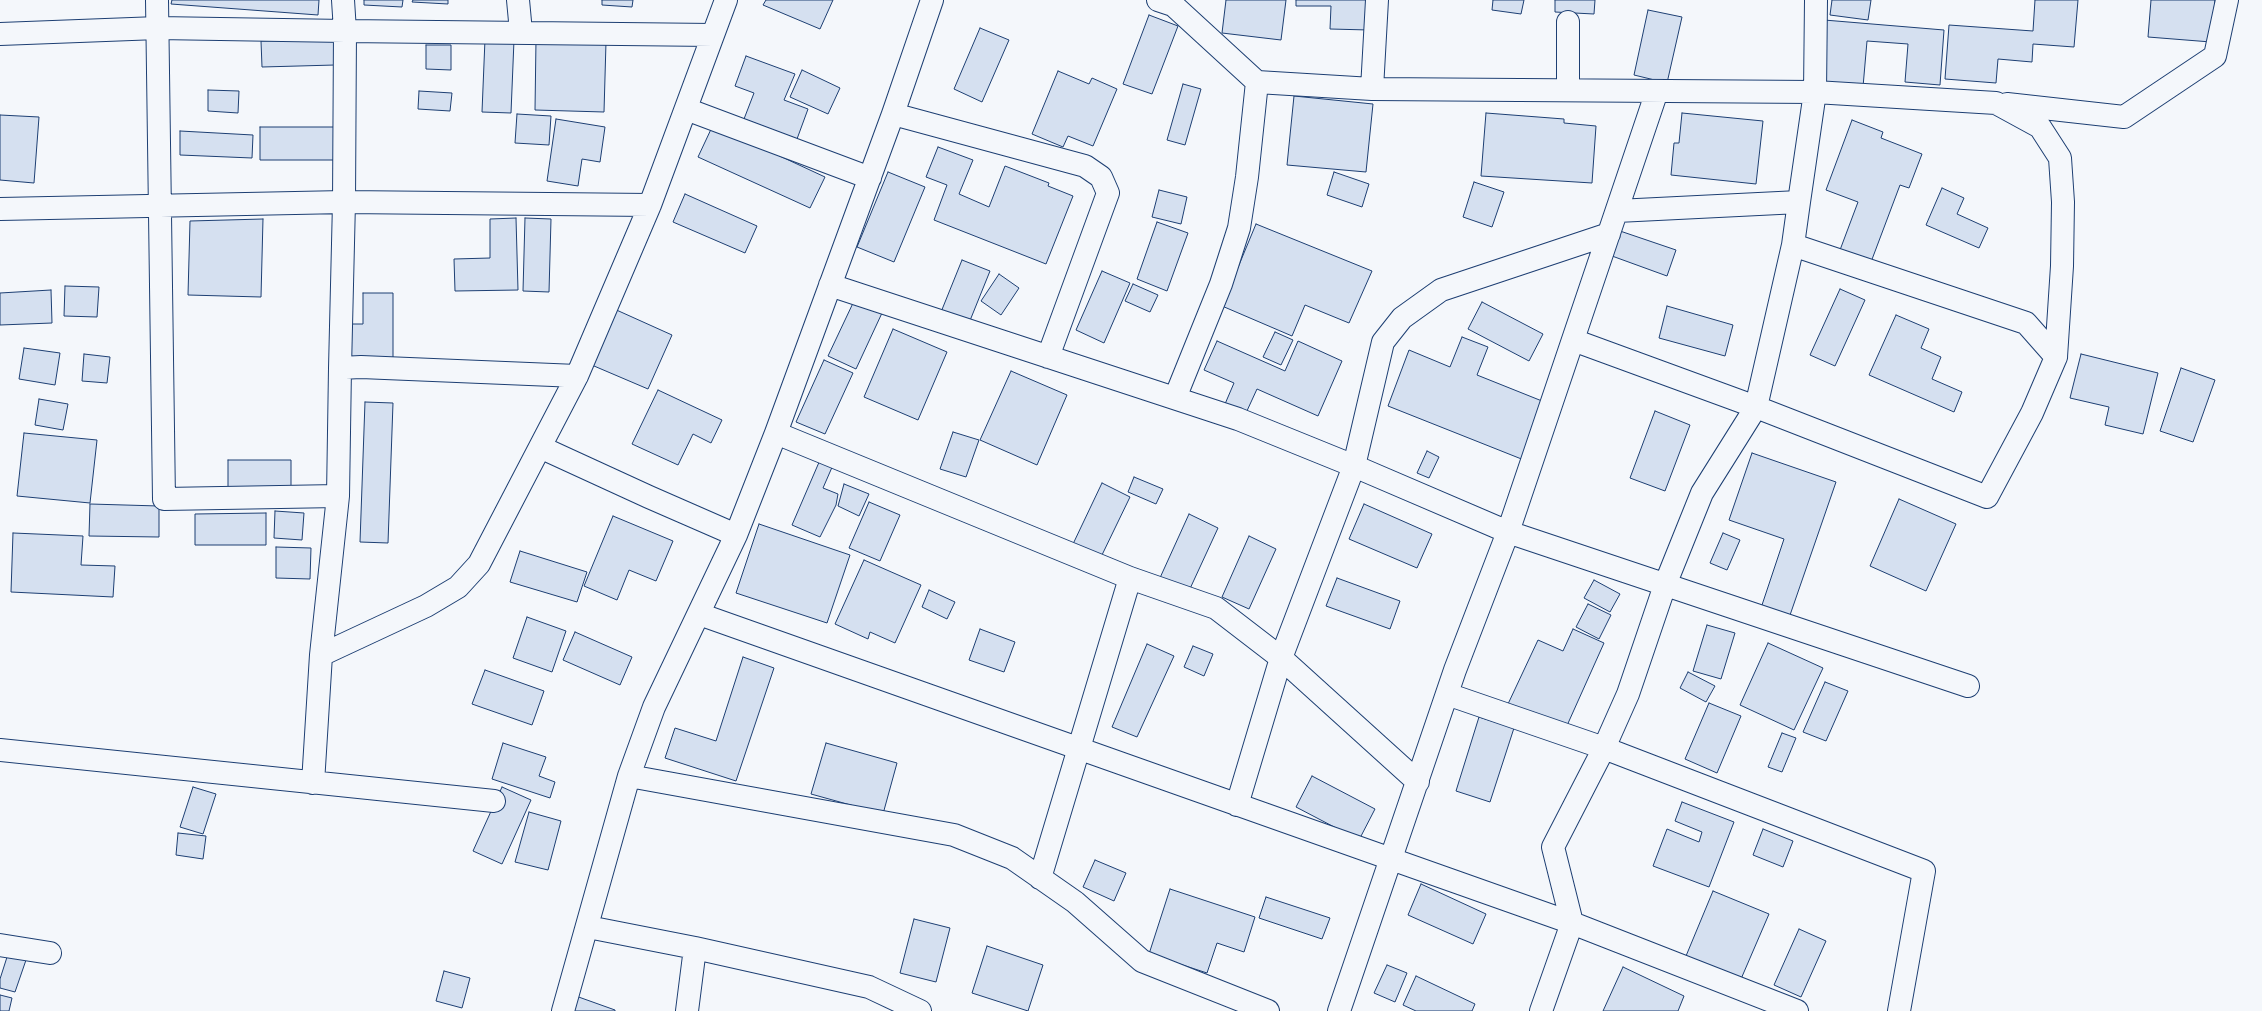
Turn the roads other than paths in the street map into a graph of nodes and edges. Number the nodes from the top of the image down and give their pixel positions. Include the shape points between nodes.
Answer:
1 (157, 0) edge
2 (343, 0) edge
3 (518, 0) edge
4 (726, 0) edge
5 (932, 0) edge
6 (1158, 0) edge
7 (1377, 0) edge
8 (1816, 0) edge
9 (2227, 0) edge
10 (1568, 22) dead end
11 (158, 28) junction
12 (345, 31) junction
13 (521, 32) junction
14 (0, 34) edge
15 (713, 35) junction
16 (1257, 82) junction
17 (1372, 89) junction
18 (1568, 90) junction
19 (1657, 91) junction
20 (1815, 92) junction
21 (1996, 103) junction
22 (686, 109) junction
23 (893, 114) junction
24 (870, 178) junction
25 (344, 202) junction
26 (1799, 202) junction
27 (161, 205) junction
28 (650, 205) junction
29 (0, 209) edge
30 (1617, 211) junction
31 (1609, 234) junction
32 (1793, 245) junction
33 (830, 286) junction
34 (1573, 340) junction
35 (1048, 357) junction
36 (2056, 357) junction
37 (340, 368) junction
38 (577, 376) junction
39 (1175, 398) junction
40 (1756, 407) junction
41 (776, 433) junction
42 (540, 447) junction
43 (1354, 466) junction
44 (338, 496) junction
45 (1508, 532) junction
46 (736, 535) junction
47 (1130, 578) junction
48 (1665, 584) junction
49 (699, 614) junction
50 (321, 655) junction
51 (1281, 658) junction
52 (1968, 686) dead end
53 (1447, 694) junction
54 (1604, 748) junction
55 (1080, 749) junction
56 (0, 750) edge
57 (629, 776) junction
58 (1418, 782) junction
59 (313, 783) junction
60 (494, 801) dead end
61 (1238, 805) junction
62 (1391, 860) junction
63 (1040, 878) junction
64 (1572, 922) junction
65 (588, 927) junction
66 (0, 945) edge
67 (695, 948) junction
68 (50, 953) dead end
69 (563, 1011) edge
70 (687, 1011) edge
71 (920, 1011) edge
72 (1268, 1011) edge
73 (1339, 1011) edge
74 (1541, 1011) edge
75 (1797, 1011) edge
76 (1899, 1011) edge

1 - 11 street
2 - 12 street
3 - 13 street
4 - 15 street
5 - 23 street
6 - 16 street via 1173,5
7 - 17 street
8 - 20 street
9 - 21 street via 2215,56 2124,117
10 - 18 street
11 - 12 street
11 - 14 street
11 - 27 street
12 - 13 street
12 - 25 street
13 - 15 street
15 - 22 street
16 - 17 street
16 - 39 street via 1239,228 1221,284
17 - 18 street
18 - 19 street
19 - 20 street
19 - 30 street
20 - 21 street
20 - 26 street
21 - 36 street via 2040,127 2060,158 2063,202 2062,266
22 - 24 street
22 - 28 street
23 - 24 street
23 - 35 street via 1085,166 1101,177 1108,193
24 - 33 street
25 - 27 street
25 - 28 street
25 - 37 street
26 - 30 street
26 - 32 street
27 - 29 street
27 - 44 street via 164,499
28 - 38 street
30 - 31 street
31 - 34 street
31 - 43 street via 1441,290 1402,318 1383,342
32 - 36 street via 2026,323
32 - 40 street
33 - 35 street
33 - 41 street
34 - 40 street
34 - 45 street
35 - 39 street
36 - 40 street via 2032,412 1987,497
37 - 38 street
37 - 44 street
38 - 42 street
39 - 43 street via 1238,419
40 - 48 street via 1702,493
41 - 46 street
41 - 47 street
42 - 46 street
42 - 50 street via 479,564 458,587 426,606
43 - 45 street
43 - 51 street
44 - 50 street
45 - 48 street
45 - 53 street
46 - 49 street
47 - 51 street via 1216,608
47 - 55 street
48 - 52 street
48 - 54 street via 1628,694
49 - 55 street
49 - 57 street via 654,707
50 - 59 street
51 - 58 street
51 - 61 street
53 - 54 street
53 - 58 street
54 - 64 street via 1553,847
54 - 76 street via 1924,871
55 - 61 street
55 - 63 street
56 - 59 street
57 - 63 street via 954,835 1012,858
57 - 65 street
58 - 62 street
59 - 60 street
61 - 62 street
62 - 64 street
62 - 73 street
63 - 72 street via 1075,902 1142,961
64 - 74 street
64 - 75 street
65 - 67 street
65 - 69 street
66 - 68 street
67 - 70 street
67 - 71 street via 869,988

